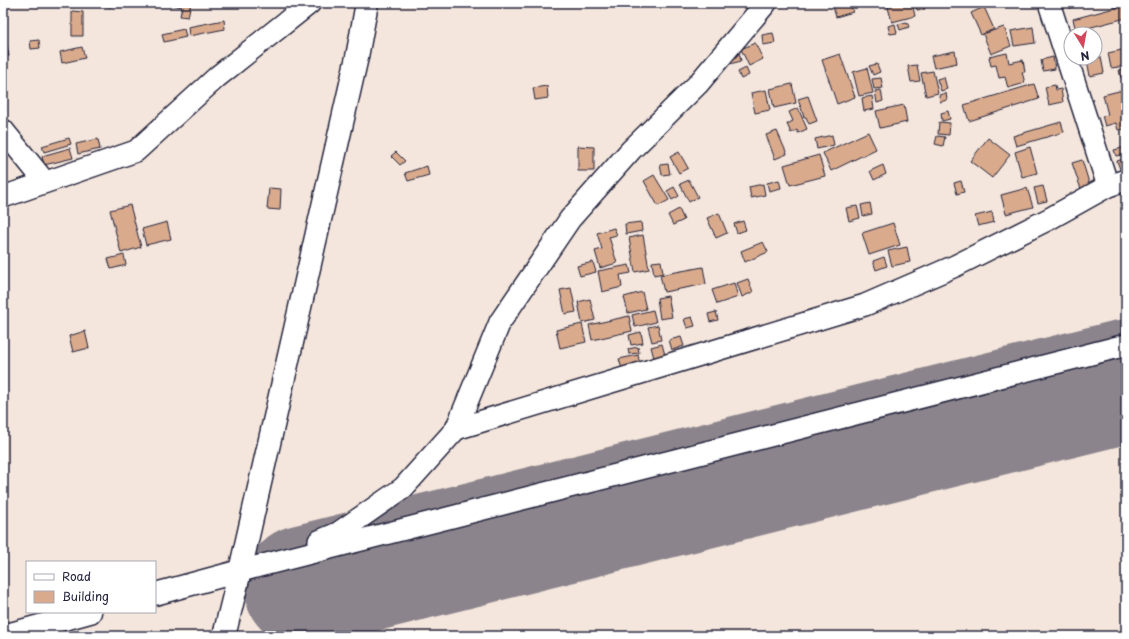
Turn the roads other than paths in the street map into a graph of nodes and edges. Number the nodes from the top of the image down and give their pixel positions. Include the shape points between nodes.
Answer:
1 (310, 3) edge
2 (367, 3) edge
3 (766, 3) edge
4 (1049, 3) edge
5 (3, 130) edge
6 (45, 182) junction
7 (1117, 183) edge
8 (3, 197) edge
9 (1126, 345) edge
10 (456, 429) junction
11 (240, 571) junction
12 (156, 594) edge
13 (86, 613) edge
14 (3, 636) edge
15 (224, 636) edge

1 - 6 street via 217,77 136,150
2 - 11 street via 352,81
3 - 10 street via 698,84 631,150 570,219 500,322
4 - 7 street
5 - 6 street
6 - 8 street
7 - 10 street via 955,266 866,305
9 - 11 street
10 - 11 street via 403,488 338,533
11 - 12 street
11 - 15 street
13 - 14 street

